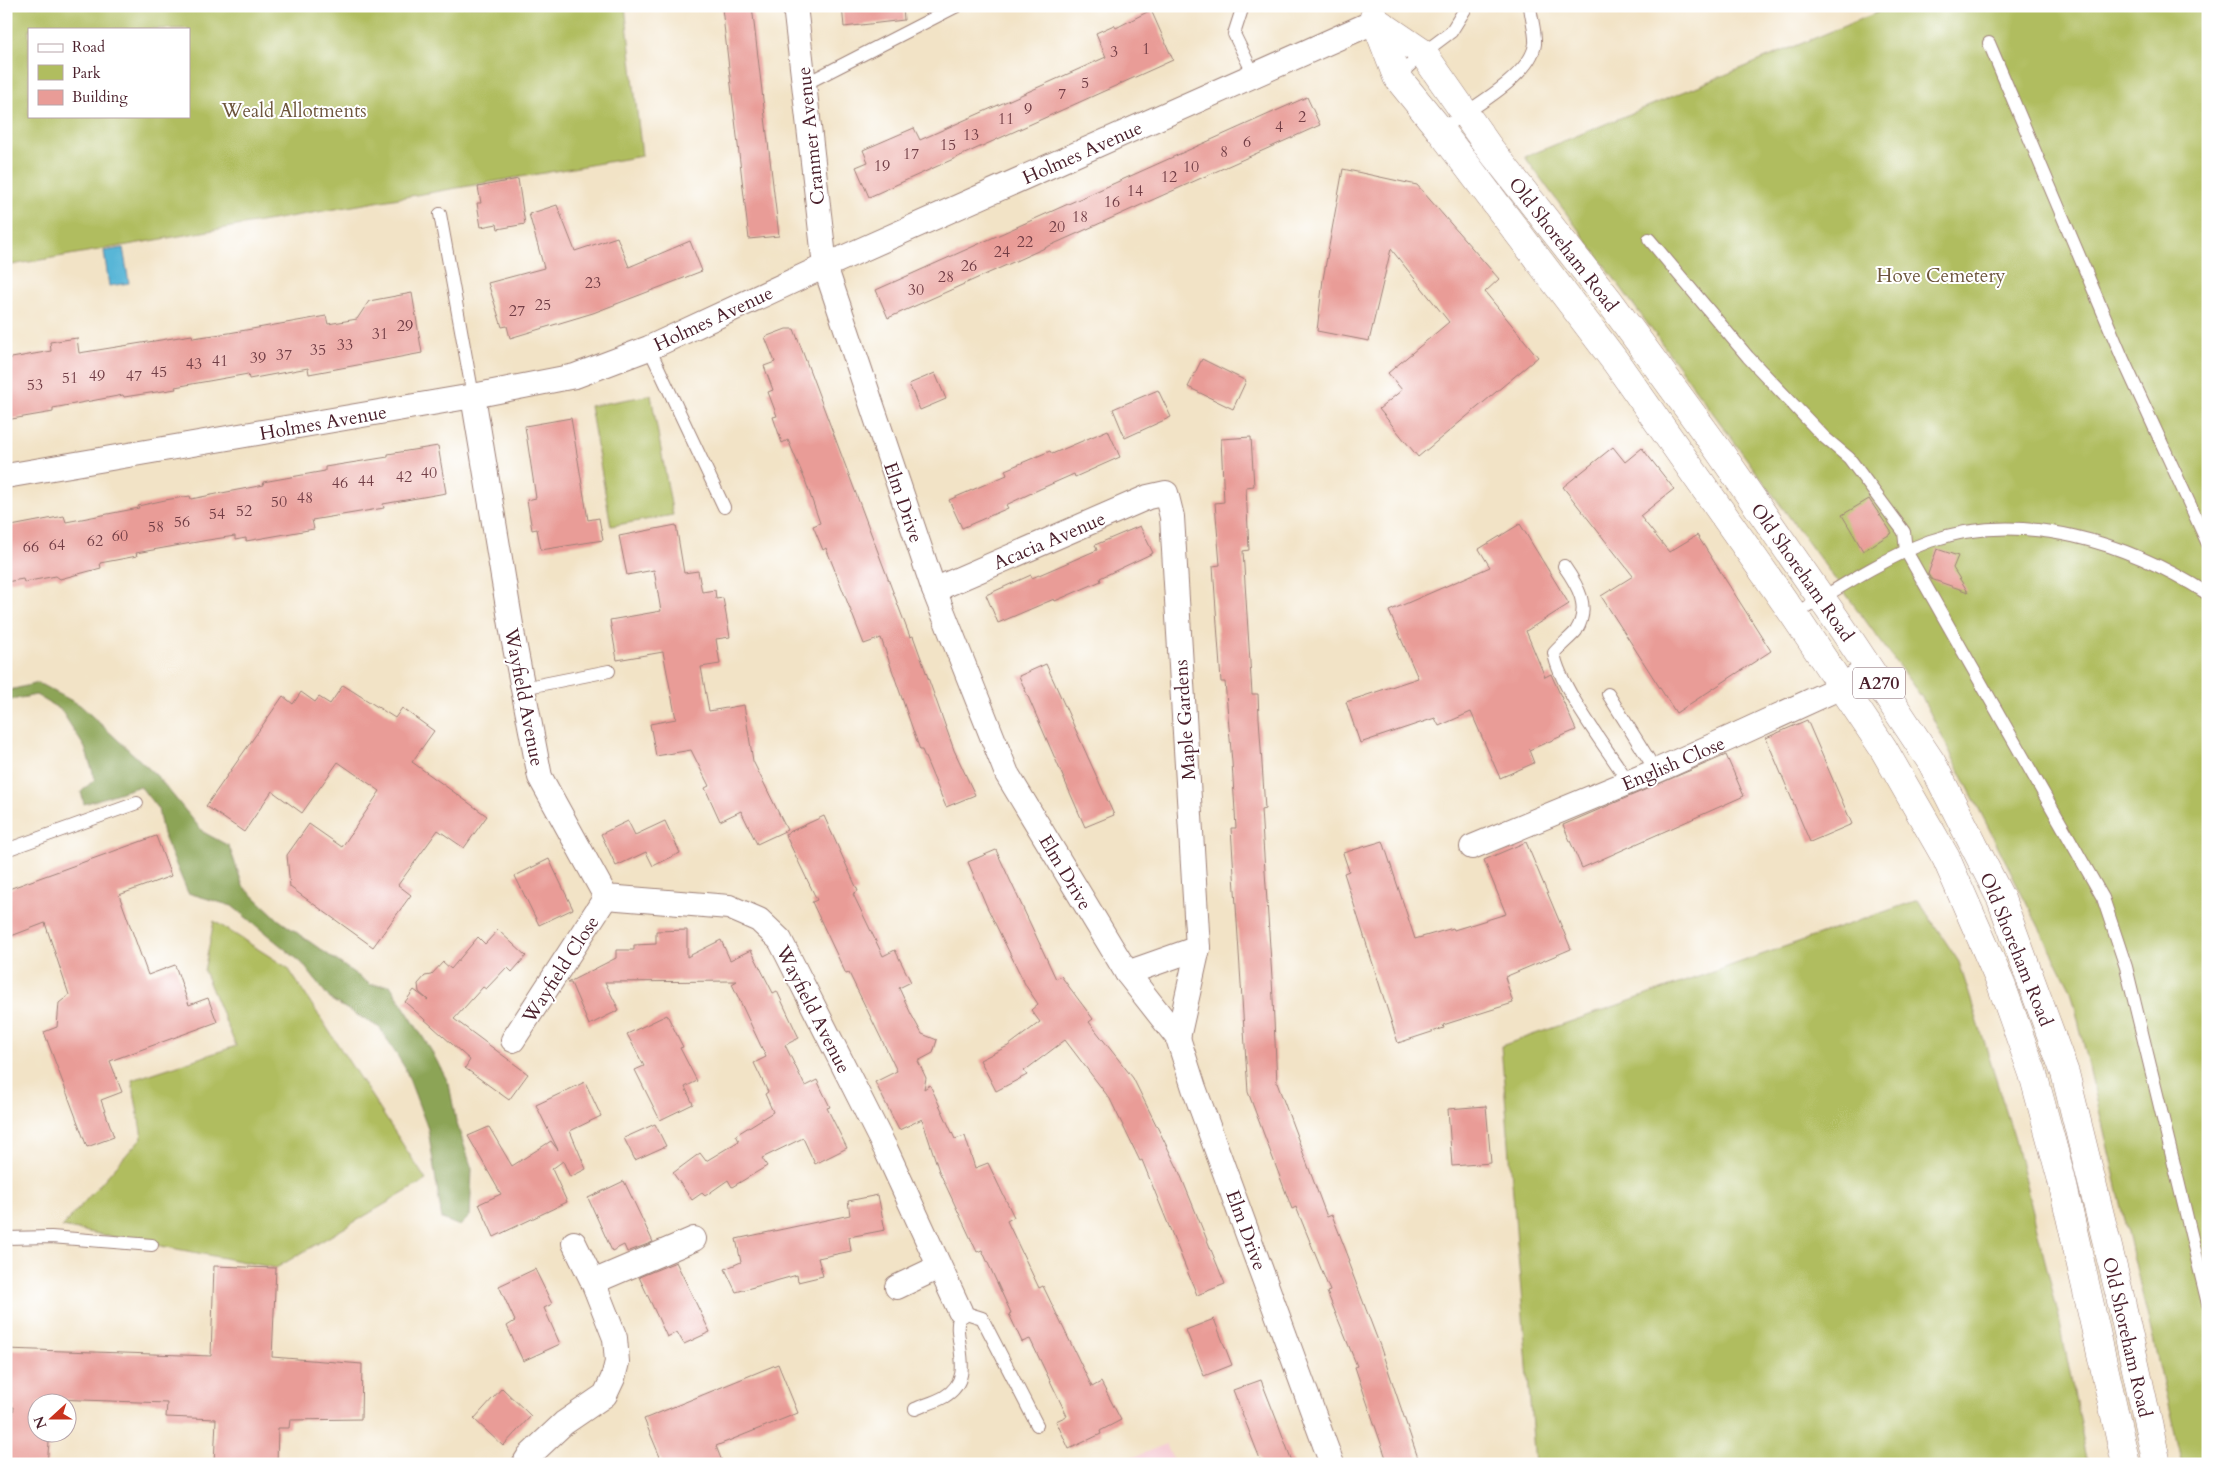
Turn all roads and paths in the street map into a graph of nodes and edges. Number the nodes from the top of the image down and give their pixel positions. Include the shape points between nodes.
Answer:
1 (795, 6) edge
2 (957, 6) edge
3 (1243, 6) edge
4 (1467, 6) edge
5 (1530, 6) edge
6 (1371, 13) edge
7 (1989, 43) dead end
8 (1423, 53) junction
9 (1254, 75) junction
10 (1397, 77) junction
11 (804, 84) junction
12 (1464, 112) junction
13 (1440, 130) junction
14 (440, 214) dead end
15 (1649, 238) dead end
16 (825, 266) junction
17 (649, 348) junction
18 (473, 396) junction
19 (6, 476) edge
20 (1166, 493) joint
21 (724, 507) dead end
22 (2208, 544) edge
23 (1906, 551) junction
24 (1564, 566) dead end
25 (934, 590) junction
26 (2208, 594) edge
27 (1822, 598) junction
28 (1794, 615) junction
29 (1869, 668) junction
30 (609, 671) dead end
31 (1841, 687) junction
32 (523, 688) junction
33 (1608, 694) dead end
34 (1656, 771) junction
35 (1629, 782) junction
36 (137, 804) dead end
37 (1472, 847) dead end
38 (6, 850) edge
39 (606, 897) junction
40 (1198, 948) junction
41 (1127, 973) junction
42 (1178, 1038) junction
43 (513, 1040) dead end
44 (6, 1238) edge
45 (694, 1239) dead end
46 (574, 1243) dead end
47 (152, 1245) dead end
48 (939, 1267) junction
49 (593, 1282) junction
50 (897, 1287) dead end
51 (2208, 1304) edge
52 (960, 1311) junction
53 (915, 1409) dead end
54 (1037, 1426) dead end
55 (524, 1464) edge
56 (1332, 1464) edge
57 (2126, 1464) edge
58 (2157, 1464) edge

1 - 11 street, Cranmer Avenue
2 - 11 lane
3 - 9 lane via 1234,34
4 - 8 lane via 1450,32
5 - 12 lane via 1535,44 1529,60 1514,79
6 - 8 main road, Old Shoreham Road / A270
6 - 9 street, Holmes Avenue
6 - 10 main road, Old Shoreham Road / A270
7 - 22 lane via 2122,357
8 - 10 lane
8 - 12 main road, Old Shoreham Road / A270
9 - 16 street, Holmes Avenue
10 - 13 main road, Old Shoreham Road / A270
11 - 16 street, Cranmer Avenue
12 - 13 lane
12 - 27 main road, Old Shoreham Road / A270 via 1610,302
13 - 28 main road, Old Shoreham Road / A270 via 1615,361
14 - 18 lane
15 - 23 lane via 1748,357 1824,437 1849,458 1904,532
16 - 17 street, Holmes Avenue
16 - 25 street, Elm Drive
17 - 18 street, Holmes Avenue via 575,376
17 - 21 lane
18 - 19 street, Holmes Avenue
18 - 32 street, Wayfield Avenue
20 - 25 street, Acacia Avenue via 1148,497
20 - 40 street, Maple Gardens via 1172,517
23 - 26 lane via 1961,534 2036,530 2114,548 2180,576
23 - 27 lane
23 - 51 lane via 2103,898 2126,967
24 - 35 lane via 1578,586 1583,607 1575,632 1554,653 1555,662 1571,693
25 - 41 street, Elm Drive via 1007,774
27 - 28 lane
27 - 29 main road, Old Shoreham Road / A270
28 - 31 main road, Old Shoreham Road / A270
29 - 31 street, English Close
29 - 58 main road, Old Shoreham Road / A270 via 1932,763 2001,900 2065,1073
30 - 32 lane
31 - 34 street, English Close
31 - 57 main road, Old Shoreham Road / A270 via 1883,748 1946,858 2001,984 2033,1074 2061,1177
32 - 39 street, Wayfield Avenue via 540,777
33 - 34 lane
34 - 35 street, English Close
35 - 37 street, English Close
36 - 38 lane
39 - 43 street, Wayfield Close
39 - 48 street, Wayfield Avenue via 729,907 759,920 780,940 886,1150
40 - 41 street
40 - 42 street, Maple Gardens
41 - 42 street, Elm Drive
42 - 56 street, Elm Drive
44 - 47 lane
45 - 49 street
46 - 49 street
48 - 50 street
48 - 52 street, Wayfield Avenue
49 - 55 street via 615,1338 617,1362 613,1378 605,1396 564,1423
52 - 53 lane via 957,1330 963,1370 957,1386 944,1397
52 - 54 lane via 982,1318

